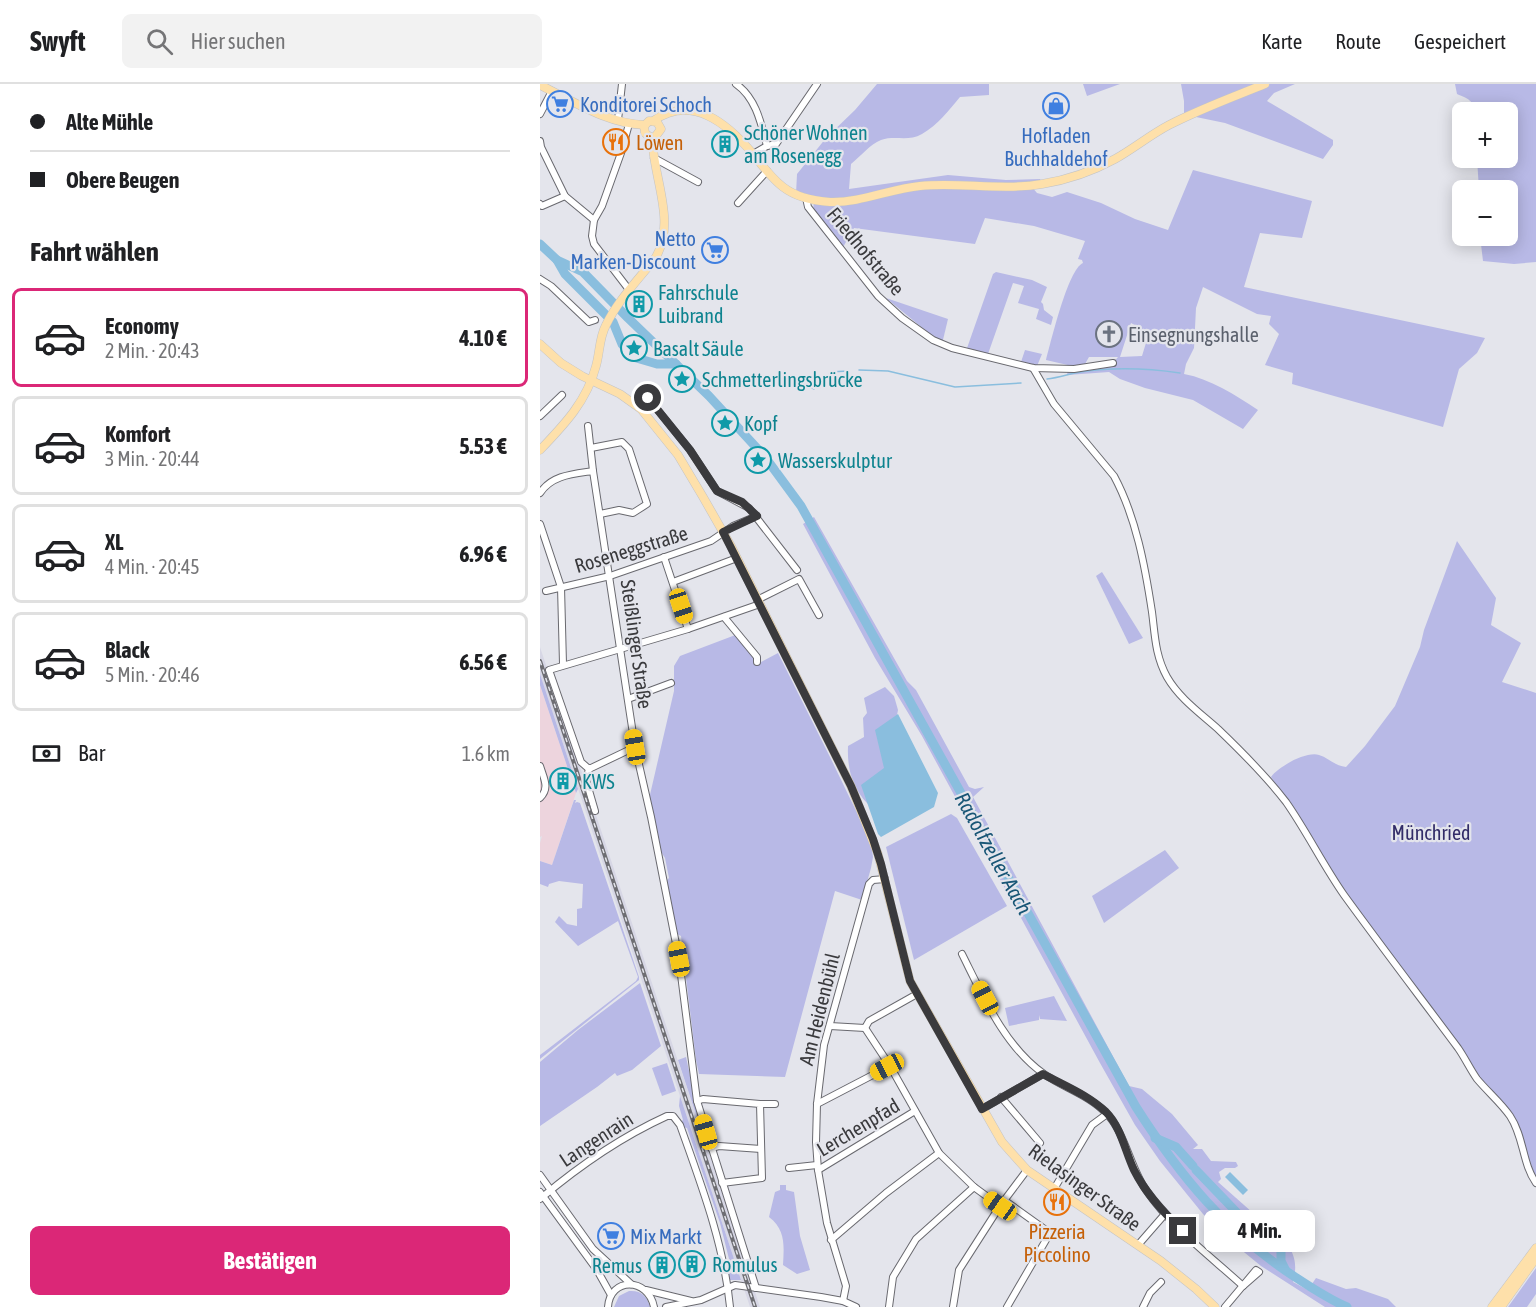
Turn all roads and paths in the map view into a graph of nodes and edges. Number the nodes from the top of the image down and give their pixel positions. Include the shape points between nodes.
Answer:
1 (622, 84) edge
2 (736, 84) edge
3 (817, 84) edge
4 (1265, 84) edge
5 (546, 87) edge
6 (540, 114) edge
7 (618, 120) junction
8 (656, 123) junction
9 (631, 124) junction
10 (648, 132) junction
11 (540, 141) edge
12 (767, 146) junction
13 (753, 154) junction
14 (654, 158) junction
15 (767, 171) junction
16 (698, 182) dead end
17 (565, 196) junction
18 (806, 198) junction
19 (738, 203) dead end
20 (540, 204) edge
21 (594, 220) junction
22 (540, 279) edge
23 (630, 291) junction
24 (595, 320) dead end
25 (540, 344) edge
26 (1113, 363) dead end
27 (1035, 369) junction
28 (591, 380) junction
29 (562, 395) dead end
30 (648, 398) dead end
31 (540, 416) edge
32 (588, 426) dead end
33 (591, 448) junction
34 (540, 450) edge
35 (593, 471) junction
36 (540, 493) edge
37 (600, 514) junction
38 (757, 516) junction
39 (540, 524) edge
40 (723, 532) junction
41 (664, 557) junction
42 (737, 558) junction
43 (797, 570) dead end
44 (610, 576) junction
45 (674, 582) junction
46 (561, 587) junction
47 (546, 591) dead end
48 (758, 602) junction
49 (819, 615) dead end
50 (724, 617) junction
51 (688, 628) junction
52 (619, 648) junction
53 (757, 662) dead end
54 (563, 664) junction
55 (671, 683) dead end
56 (628, 699) junction
57 (635, 747) junction
58 (540, 766) edge
59 (589, 769) junction
60 (540, 798) edge
61 (595, 811) dead end
62 (885, 879) junction
63 (962, 954) dead end
64 (917, 994) junction
65 (830, 1026) junction
66 (865, 1028) junction
67 (890, 1066) junction
68 (1043, 1074) junction
69 (1001, 1096) junction
70 (697, 1101) junction
71 (760, 1104) junction
72 (774, 1104) dead end
73 (817, 1104) junction
74 (982, 1109) junction
75 (915, 1111) junction
76 (1107, 1114) junction
77 (1040, 1143) dead end
78 (711, 1148) junction
79 (760, 1149) junction
80 (939, 1153) junction
81 (789, 1168) dead end
82 (818, 1168) junction
83 (1028, 1170) junction
84 (540, 1175) edge
85 (1536, 1183) edge
86 (722, 1184) junction
87 (974, 1187) junction
88 (1054, 1189) junction
89 (550, 1190) junction
90 (541, 1196) edge
91 (1002, 1203) junction
92 (1165, 1214) junction
93 (831, 1240) junction
94 (1138, 1245) junction
95 (1536, 1248) edge
96 (1536, 1258) edge
97 (1161, 1282) dead end
98 (631, 1284) junction
99 (728, 1288) junction
100 (756, 1288) junction
101 (645, 1290) junction
102 (611, 1295) junction
103 (692, 1301) junction
104 (843, 1301) junction
105 (1145, 1304) edge
106 (608, 1307) edge
107 (654, 1307) edge
108 (666, 1307) edge
109 (730, 1307) edge
110 (856, 1307) edge
111 (889, 1307) edge
112 (953, 1307) edge
113 (1007, 1307) edge
114 (1155, 1307) edge
115 (1215, 1307) edge
116 (1225, 1307) edge
117 (1492, 1307) edge
118 (1501, 1307) edge

1 - 7 street
2 - 12 street via 751,98
3 - 12 street via 776,144
4 - 18 main road via 1176,122 1115,159 1059,180 1024,186 919,186 836,202
5 - 6 street
5 - 7 main road
7 - 9 main road
8 - 10 main road
8 - 10 main road via 660,132
8 - 13 main road via 666,113 691,110 712,117
9 - 10 main road
9 - 21 street
10 - 14 main road
11 - 17 street
12 - 13 street
13 - 15 main road
14 - 16 street
14 - 23 main road via 663,210 663,240 656,257
15 - 18 main road via 786,190
15 - 19 street
17 - 20 street
17 - 21 street
18 - 27 street, Friedhofstraße via 808,207 878,296 919,331 952,348
21 - 23 street via 594,244
22 - 24 street via 589,322
23 - 28 main road via 604,330
25 - 28 main road, Rielasinger Straße via 561,363
26 - 27 street, Friedhofstraße
27 - 85 street via 1054,404 1121,489 1145,573 1153,636 1169,681 1273,785 1287,804 1342,892 1488,1092 1509,1114
28 - 34 main road via 575,412
28 - 40 main road, Rielasinger Straße via 641,409 678,455
29 - 31 street
30 - 38 street via 717,491 742,502
32 - 33 street, Steißlinger Straße
33 - 35 street, Steißlinger Straße
33 - 37 street via 622,442 629,449 647,504 633,513 619,510
35 - 36 street via 560,477
35 - 37 street, Steißlinger Straße
37 - 44 street, Steißlinger Straße
38 - 40 street, Roseneggstraße
38 - 43 street
39 - 46 street
40 - 41 street, Roseneggstraße via 711,541
40 - 42 main road, Rielasinger Straße
41 - 44 street, Roseneggstraße
41 - 45 street
42 - 45 street
42 - 48 main road, Rielasinger Straße
44 - 46 street, Roseneggstraße
44 - 52 street, Steißlinger Straße
45 - 51 street
46 - 47 street, Roseneggstraße
46 - 54 street
48 - 49 street via 799,579
48 - 50 street
48 - 62 main road, Rielasinger Straße via 851,786
50 - 51 street
50 - 53 street
51 - 52 street
52 - 54 street
52 - 56 street, Steißlinger Straße
54 - 59 street via 548,673 581,762
55 - 56 street
56 - 57 street, Steißlinger Straße
57 - 59 street
57 - 70 street, Steißlinger Straße via 675,936
58 - 60 street via 547,788
59 - 61 street via 586,780
62 - 64 main road, Rielasinger Straße via 904,961
62 - 65 street, Am Heidenbühl via 869,884
63 - 68 street via 1004,1030
64 - 66 street via 869,1021
64 - 74 main road, Rielasinger Straße
65 - 66 street
65 - 73 street, Am Heidenbühl via 821,1060
66 - 67 street
67 - 73 street
67 - 75 street
68 - 69 street
68 - 76 street via 1092,1101
69 - 74 street
69 - 77 street
70 - 71 street
70 - 78 street, Steißlinger Straße
71 - 72 street
71 - 79 street
73 - 82 street, Am Heidenbühl
74 - 83 main road, Rielasinger Straße via 1002,1142
75 - 80 street
75 - 82 street, Lerchenpfad
76 - 88 street via 1092,1125
76 - 92 street via 1139,1179
78 - 79 street
78 - 86 street, Steißlinger Straße
79 - 86 street via 762,1178
80 - 87 street
80 - 93 street
81 - 82 street
82 - 93 street, Am Heidenbühl
83 - 88 main road, Rielasinger Straße
83 - 91 street
84 - 89 street
86 - 100 street, Steißlinger Straße
87 - 91 street
87 - 111 street via 916,1239 893,1277
88 - 94 main road, Rielasinger Straße
89 - 90 street, Langenrain
89 - 98 street via 593,1249
89 - 99 street, Langenrain via 632,1134 673,1116 680,1125 713,1219
90 - 102 street via 597,1270
91 - 112 street via 959,1270
91 - 113 street via 1050,1233
92 - 94 street
92 - 116 street via 1243,1286
93 - 104 street, Am Heidenbühl via 846,1287
94 - 115 main road, Rielasinger Straße
95 - 117 main road
96 - 118 main road
97 - 105 street
98 - 101 street
98 - 102 street
99 - 100 street
99 - 103 street
99 - 109 street
100 - 104 street
101 - 103 street
101 - 107 street
102 - 106 street
103 - 108 street
104 - 110 street
105 - 114 street

